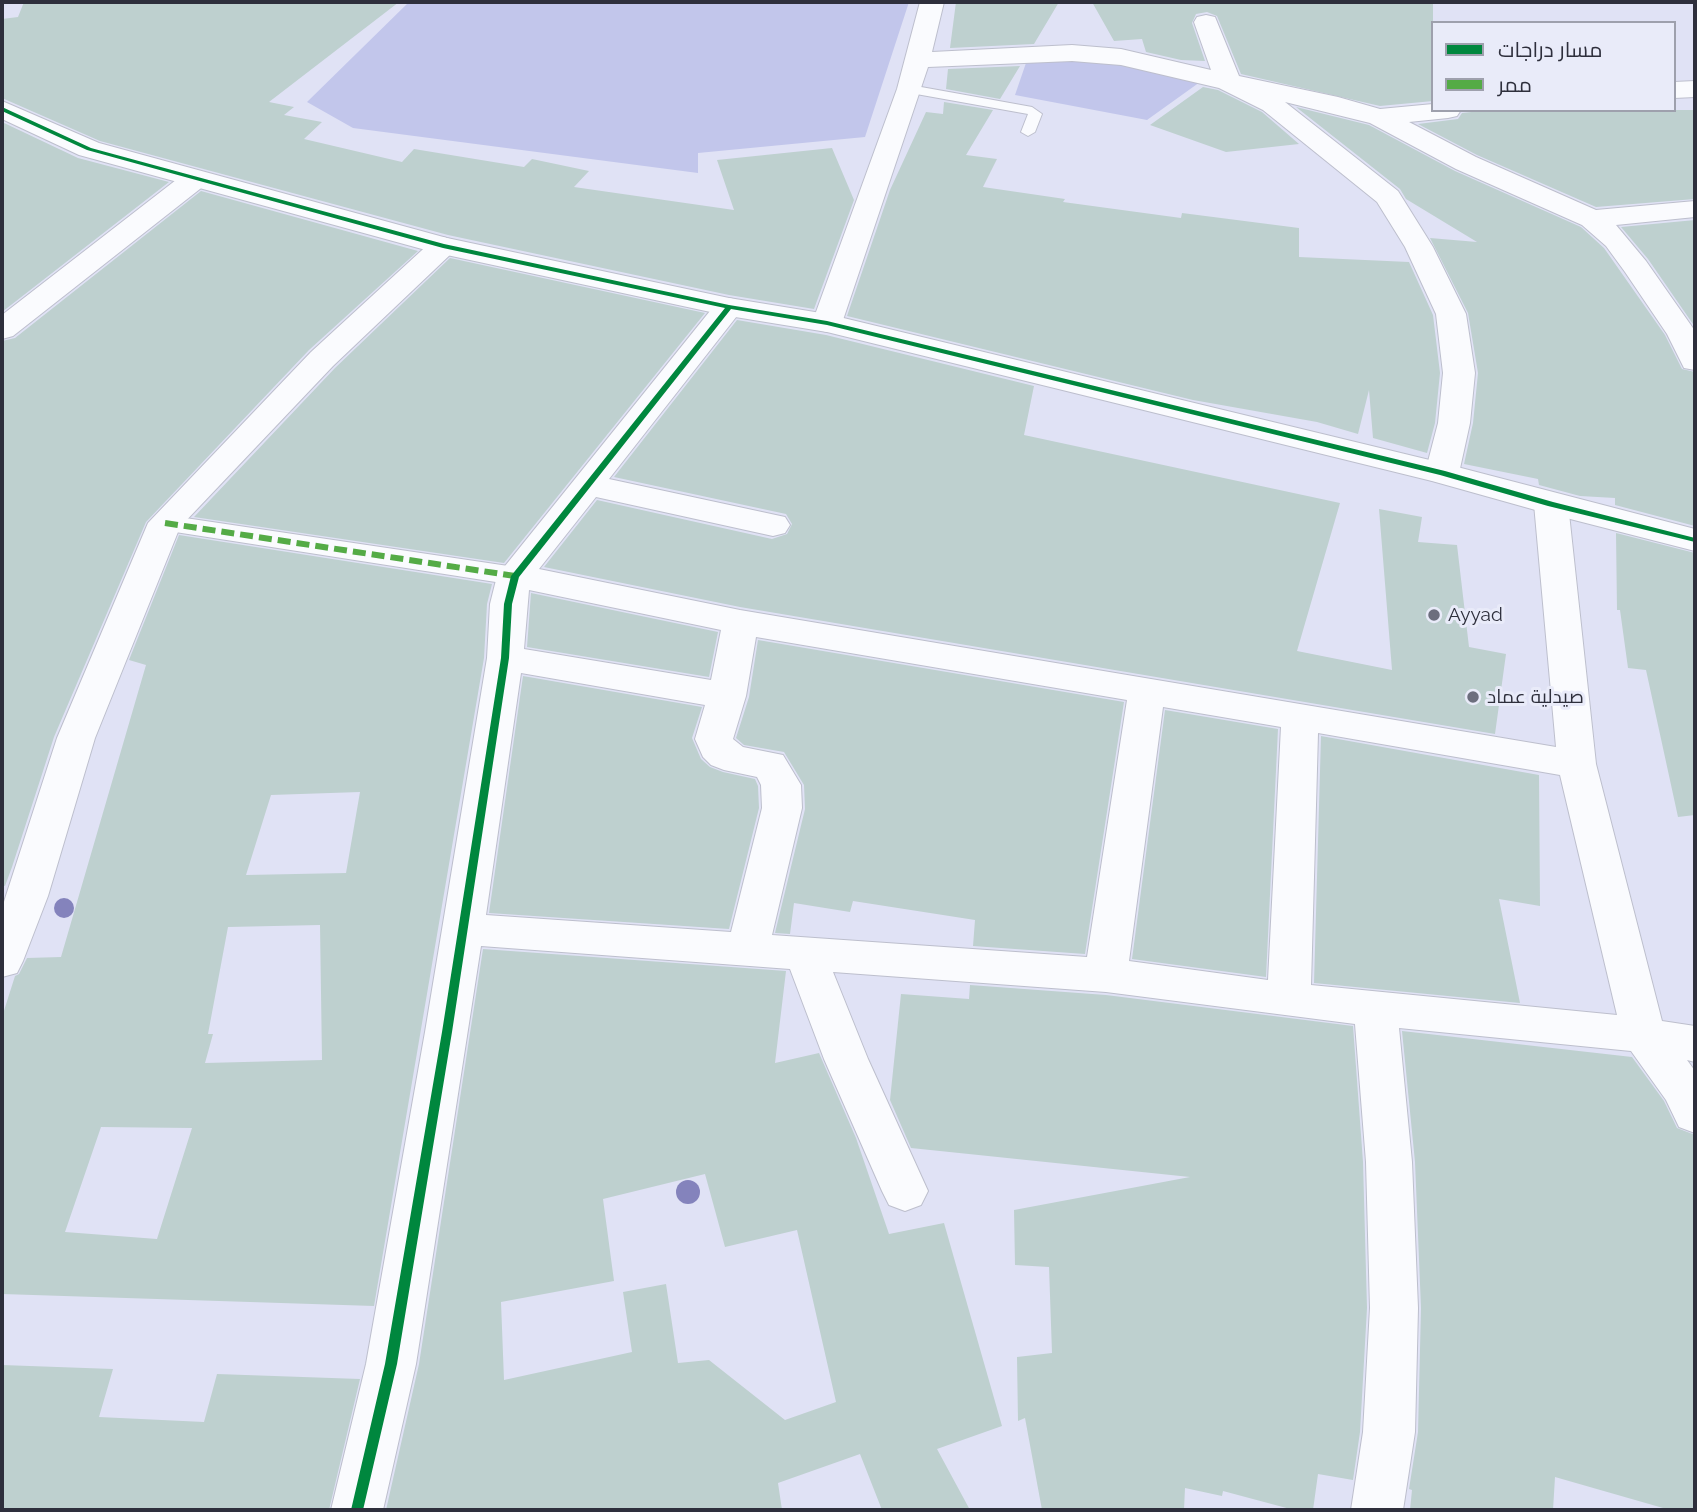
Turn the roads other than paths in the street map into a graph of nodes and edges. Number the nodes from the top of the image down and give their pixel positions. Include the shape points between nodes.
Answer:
1 (932, 2) edge
2 (1206, 22) dead end
3 (918, 60) junction
4 (1228, 82) junction
5 (910, 89) junction
6 (1695, 89) edge
7 (1676, 90) edge
8 (2, 110) edge
9 (1431, 112) edge
10 (1379, 117) junction
11 (1028, 132) dead end
12 (195, 179) junction
13 (1695, 209) edge
14 (1592, 219) junction
15 (443, 246) junction
16 (729, 307) junction
17 (827, 323) junction
18 (2, 330) edge
19 (1695, 361) edge
20 (1442, 473) junction
21 (587, 485) junction
22 (1551, 504) junction
23 (165, 523) junction
24 (773, 525) dead end
25 (1695, 540) edge
26 (515, 576) junction
27 (740, 622) junction
28 (505, 658) junction
29 (1147, 690) junction
30 (727, 695) junction
31 (1300, 716) junction
32 (1577, 764) junction
33 (462, 929) junction
34 (747, 950) junction
35 (805, 954) junction
36 (2, 961) edge
37 (1106, 975) junction
38 (1289, 1000) junction
39 (1375, 1009) junction
40 (1644, 1035) junction
41 (1695, 1044) edge
42 (1695, 1114) edge
43 (905, 1191) dead end
44 (357, 1510) edge
45 (1377, 1510) edge

1 - 3 street
2 - 4 street
3 - 4 street via 1072,53 1121,57
3 - 5 street
4 - 10 street
4 - 20 street via 1272,104 1388,197 1419,247 1451,314 1459,373
5 - 11 lane via 1032,111 1035,114
5 - 17 street
6 - 7 street
8 - 12 street via 89,149
9 - 10 street
10 - 14 street via 1466,163
12 - 15 street
12 - 18 street
13 - 14 street
14 - 19 street via 1616,240 1636,267
15 - 16 street
15 - 23 street via 321,359
16 - 17 street
16 - 21 street
17 - 20 street
20 - 22 street
21 - 24 street
21 - 26 street
22 - 25 street
22 - 32 street
23 - 26 street
23 - 36 street via 76,738
26 - 27 street
26 - 28 street via 508,604
27 - 29 street
27 - 30 street
28 - 30 street
28 - 33 street
29 - 31 street
29 - 37 street
30 - 34 street via 714,739 717,747 738,761 769,765 780,785 782,808
31 - 32 street
31 - 38 street
32 - 40 street
33 - 34 street
33 - 44 street via 391,1364
34 - 35 street
35 - 37 street
35 - 43 street
37 - 38 street
38 - 39 street
39 - 40 street
39 - 45 street via 1389,1162 1394,1308 1389,1432
40 - 41 street
40 - 42 street via 1683,1088

